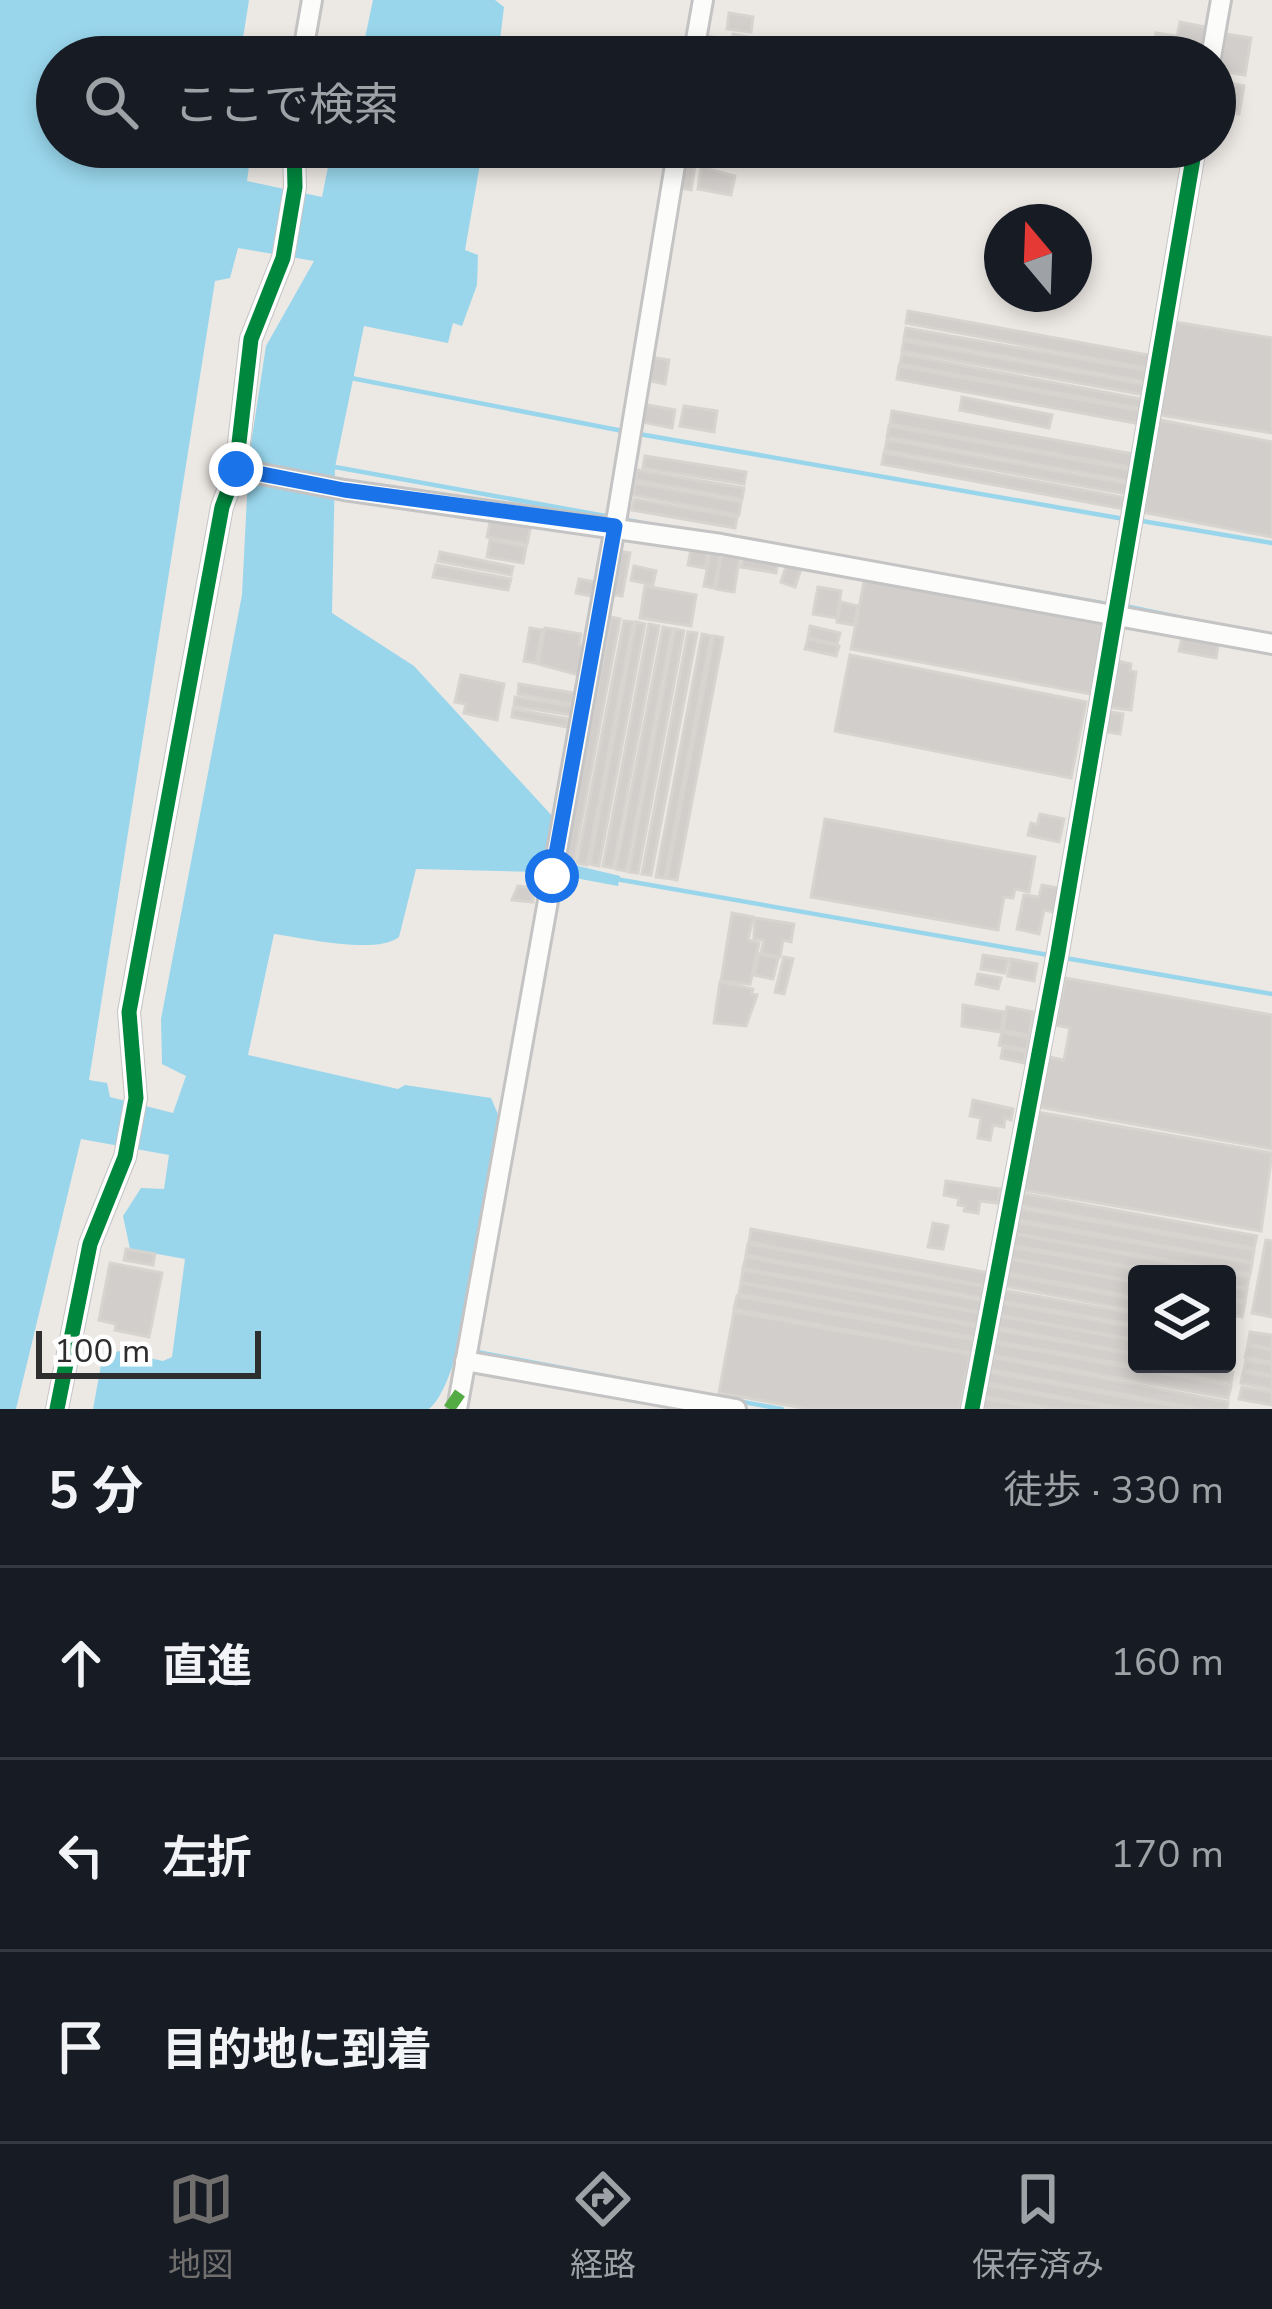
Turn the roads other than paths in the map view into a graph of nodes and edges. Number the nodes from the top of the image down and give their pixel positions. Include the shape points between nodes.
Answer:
1 (312, 0) edge
2 (703, 0) edge
3 (1221, 0) edge
4 (306, 36) edge
5 (697, 36) edge
6 (1215, 36) edge
7 (295, 168) edge
8 (675, 168) edge
9 (1192, 168) edge
10 (236, 469) junction
11 (616, 518) junction
12 (1118, 609) junction
13 (1272, 644) edge
14 (466, 1352) junction
15 (57, 1409) edge
16 (457, 1409) edge
17 (736, 1409) edge
18 (972, 1409) edge

1 - 4 street
2 - 5 street
3 - 6 street
7 - 10 street via 283,258 251,339
8 - 11 street
9 - 12 street
10 - 11 street via 344,490
10 - 15 street via 222,507 129,1012 136,1099 124,1157 90,1244
11 - 12 street
11 - 14 street
12 - 13 street
12 - 18 street
14 - 16 street
14 - 17 street

